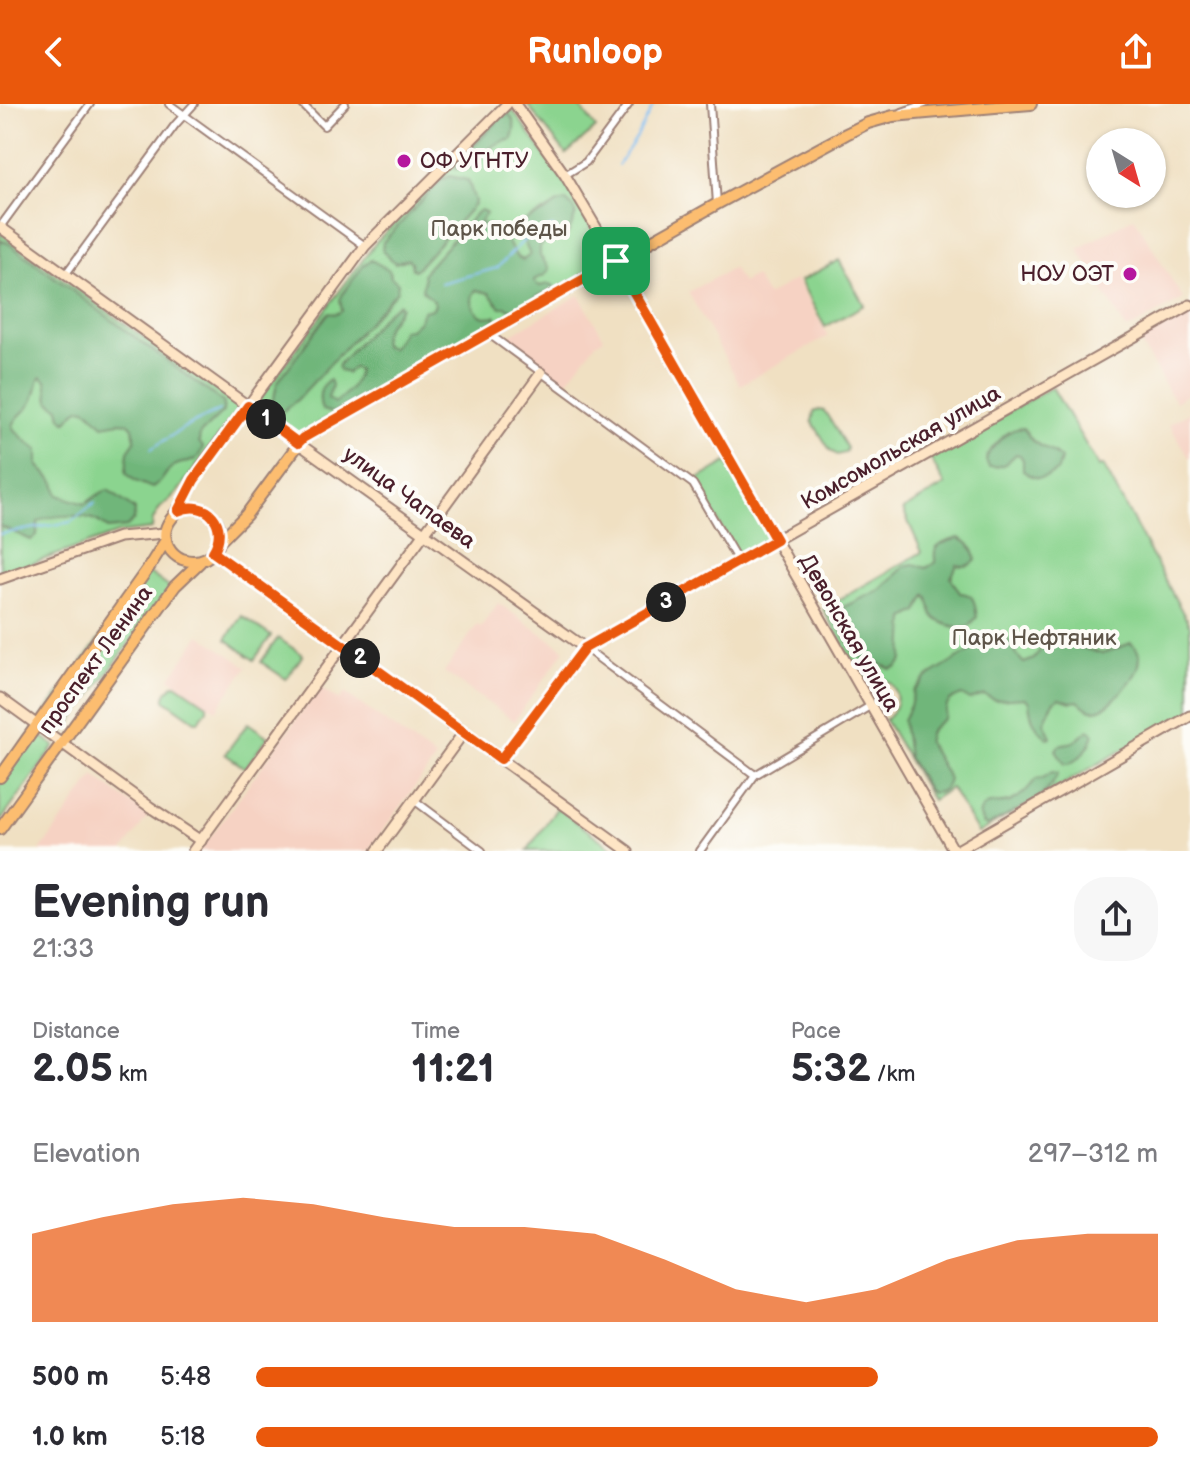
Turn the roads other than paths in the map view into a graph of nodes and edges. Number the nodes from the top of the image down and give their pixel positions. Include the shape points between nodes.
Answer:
1 (90, 104) edge
2 (169, 104) edge
3 (194, 104) edge
4 (302, 104) edge
5 (345, 104) edge
6 (507, 104) edge
7 (515, 104) edge
8 (629, 104) edge
9 (710, 104) edge
10 (925, 104) edge
11 (1031, 104) edge
12 (184, 115) junction
13 (893, 116) junction
14 (565, 175) junction
15 (717, 204) junction
16 (0, 227) edge
17 (365, 246) junction
18 (616, 261) junction
19 (65, 275) junction
20 (1190, 305) edge
21 (489, 334) junction
22 (541, 373) junction
23 (248, 406) junction
24 (298, 443) junction
25 (178, 511) junction
26 (425, 535) junction
27 (166, 537) junction
28 (776, 540) junction
29 (216, 547) junction
30 (202, 560) junction
31 (738, 561) junction
32 (0, 579) edge
33 (343, 646) junction
34 (585, 648) junction
35 (0, 698) edge
36 (870, 706) junction
37 (1190, 716) edge
38 (38, 726) junction
39 (464, 732) junction
40 (61, 742) junction
41 (501, 759) junction
42 (755, 775) junction
43 (0, 777) edge
44 (414, 800) junction
45 (0, 829) edge
46 (201, 841) junction
47 (193, 851) edge
48 (377, 851) edge
49 (482, 851) edge
50 (628, 851) edge
51 (700, 851) edge
52 (955, 851) edge

1 - 16 street
2 - 12 street
3 - 12 street
4 - 5 street via 324,126
6 - 17 street
7 - 14 street, Девонская улица
8 - 14 street via 586,162
9 - 15 street
10 - 13 street
11 - 13 main road
12 - 17 street
12 - 19 street
13 - 15 main road via 846,134
14 - 18 street, Девонская улица
15 - 18 main road
16 - 19 street, улица Чапаева
17 - 23 street
18 - 21 main road
18 - 28 street, Девонская улица
19 - 23 street, улица Чапаева
20 - 28 street, Комсомольская улица
21 - 22 street
21 - 24 main road
22 - 26 street
22 - 31 street via 693,484
23 - 24 main road, улица Чапаева
23 - 25 main road
24 - 26 street, улица Чапаева
24 - 29 main road
25 - 27 main road
25 - 29 main road via 206,510 219,527
26 - 33 street
26 - 34 street, улица Чапаева
27 - 30 main road via 180,558
27 - 32 street via 119,537
27 - 38 main road, проспект Ленина
28 - 31 street, Комсомольская улица
28 - 36 street, Девонская улица
29 - 30 main road
29 - 33 street
30 - 40 main road, проспект Ленина via 175,586
31 - 34 street, Комсомольская улица
33 - 39 street
33 - 46 street
34 - 41 street, Комсомольская улица
34 - 42 street, улица Чапаева
35 - 38 street
36 - 42 street
36 - 52 street, Девонская улица
37 - 52 street
38 - 40 street
38 - 43 main road, проспект Ленина
39 - 41 street
39 - 44 street
40 - 45 main road, проспект Ленина
40 - 46 street
41 - 50 street
42 - 51 street
44 - 48 street
44 - 49 street
46 - 47 street

